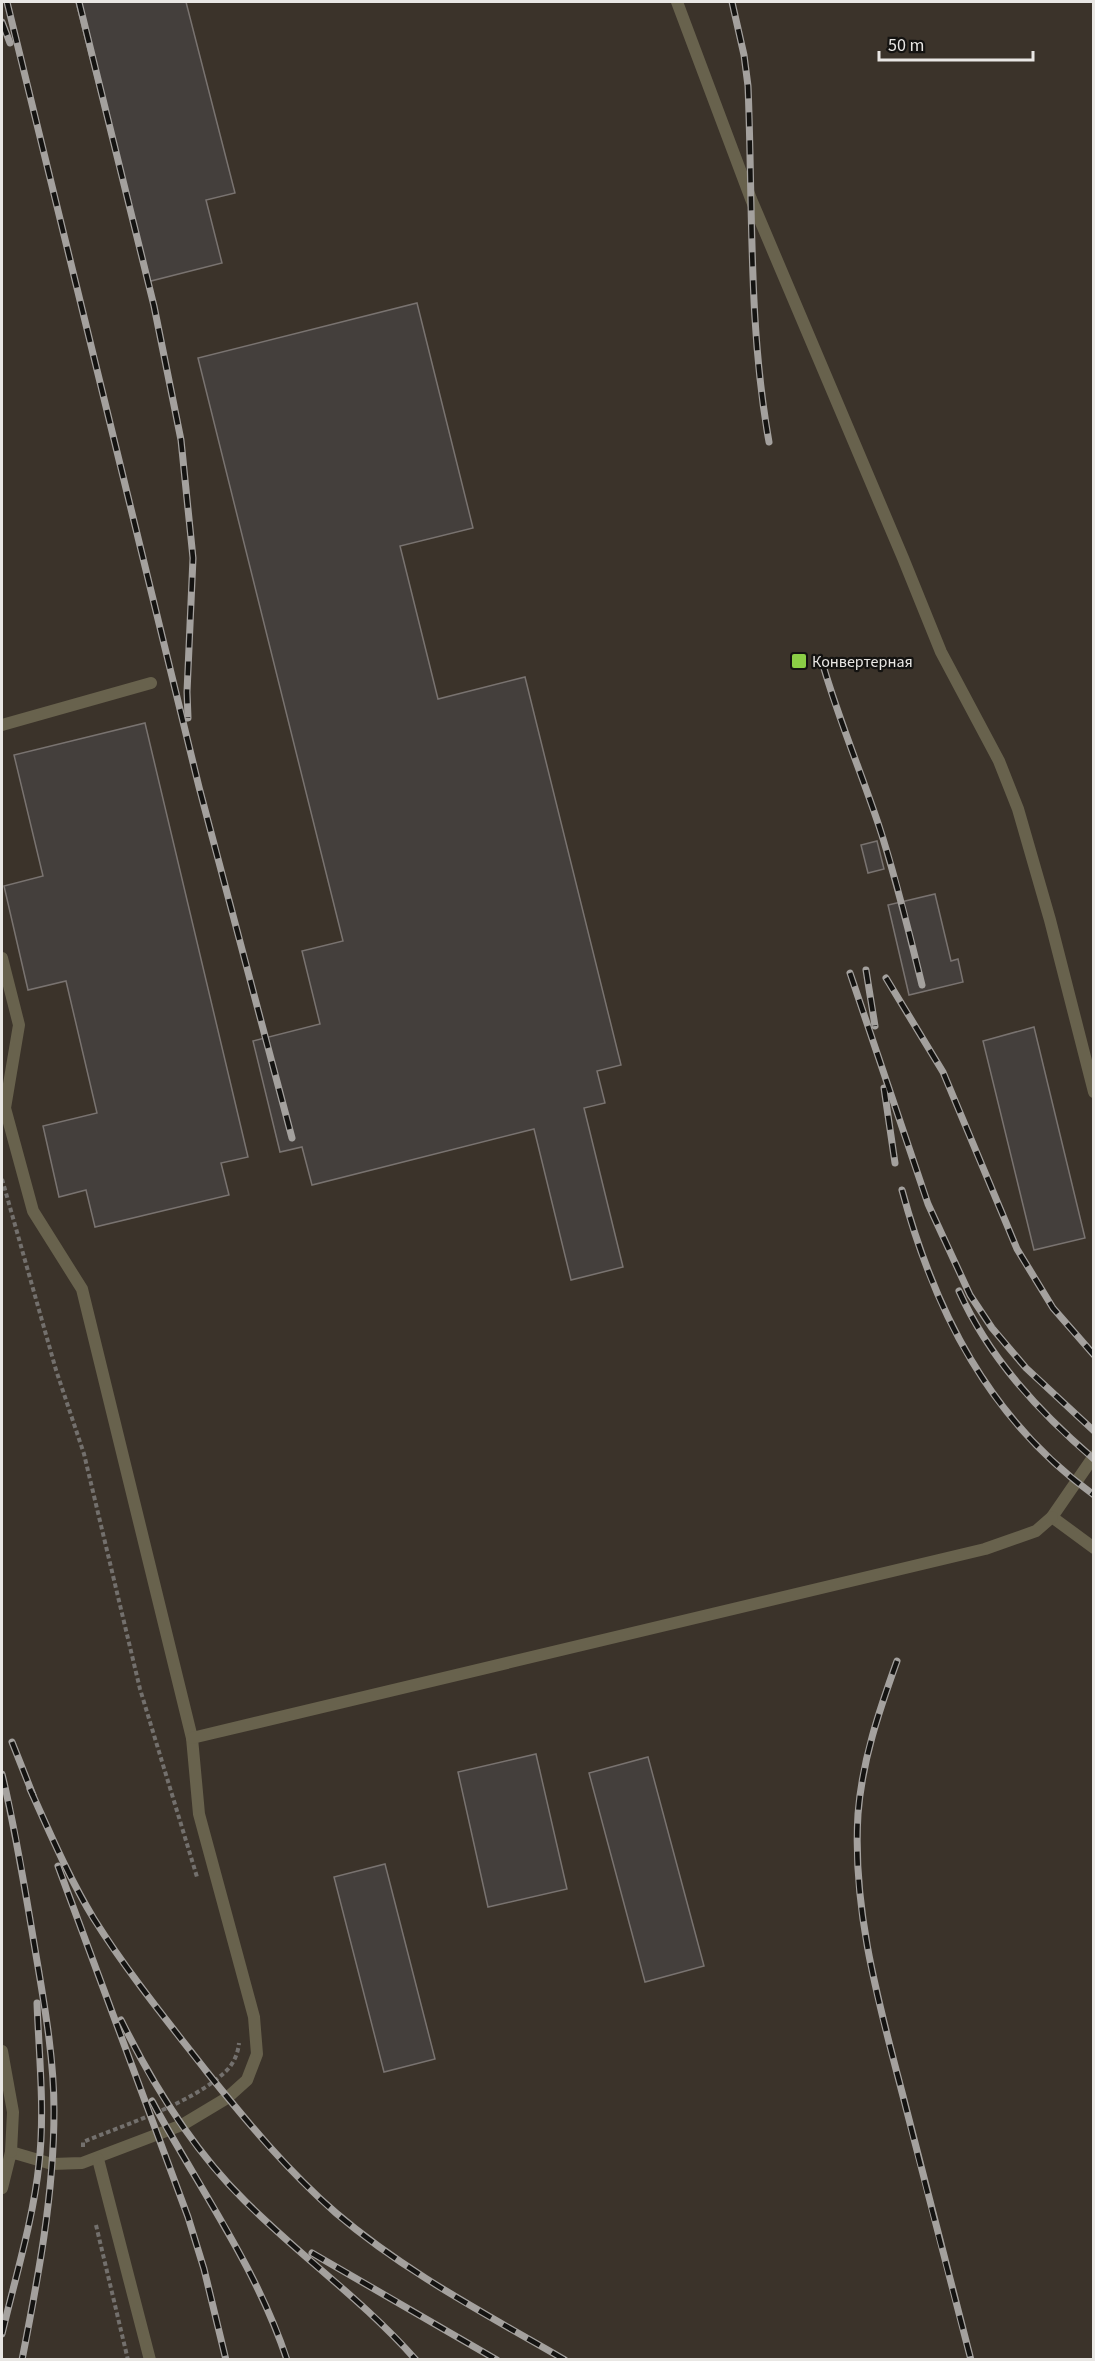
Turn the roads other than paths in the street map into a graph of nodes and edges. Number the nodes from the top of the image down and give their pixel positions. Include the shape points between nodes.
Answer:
1 (677, 2) edge
2 (151, 683) dead end
3 (2, 725) edge
4 (2, 958) edge
5 (1094, 1092) edge
6 (1094, 1456) edge
7 (1052, 1517) junction
8 (1094, 1548) edge
9 (192, 1738) junction
10 (2, 2051) edge
11 (11, 2152) junction
12 (98, 2159) junction
13 (2, 2188) edge
14 (150, 2360) edge

1 - 5 lane via 751,199 941,652 1007,780 1050,920
2 - 3 lane
4 - 9 lane via 19,1025 5,1108 33,1211 82,1289
6 - 7 lane
7 - 8 lane
7 - 9 lane via 1036,1531 985,1549
9 - 12 lane via 199,1814 254,2017 257,2054 247,2080 227,2098 176,2128
10 - 11 lane via 13,2112
11 - 12 lane via 52,2164
11 - 13 lane
12 - 14 lane

